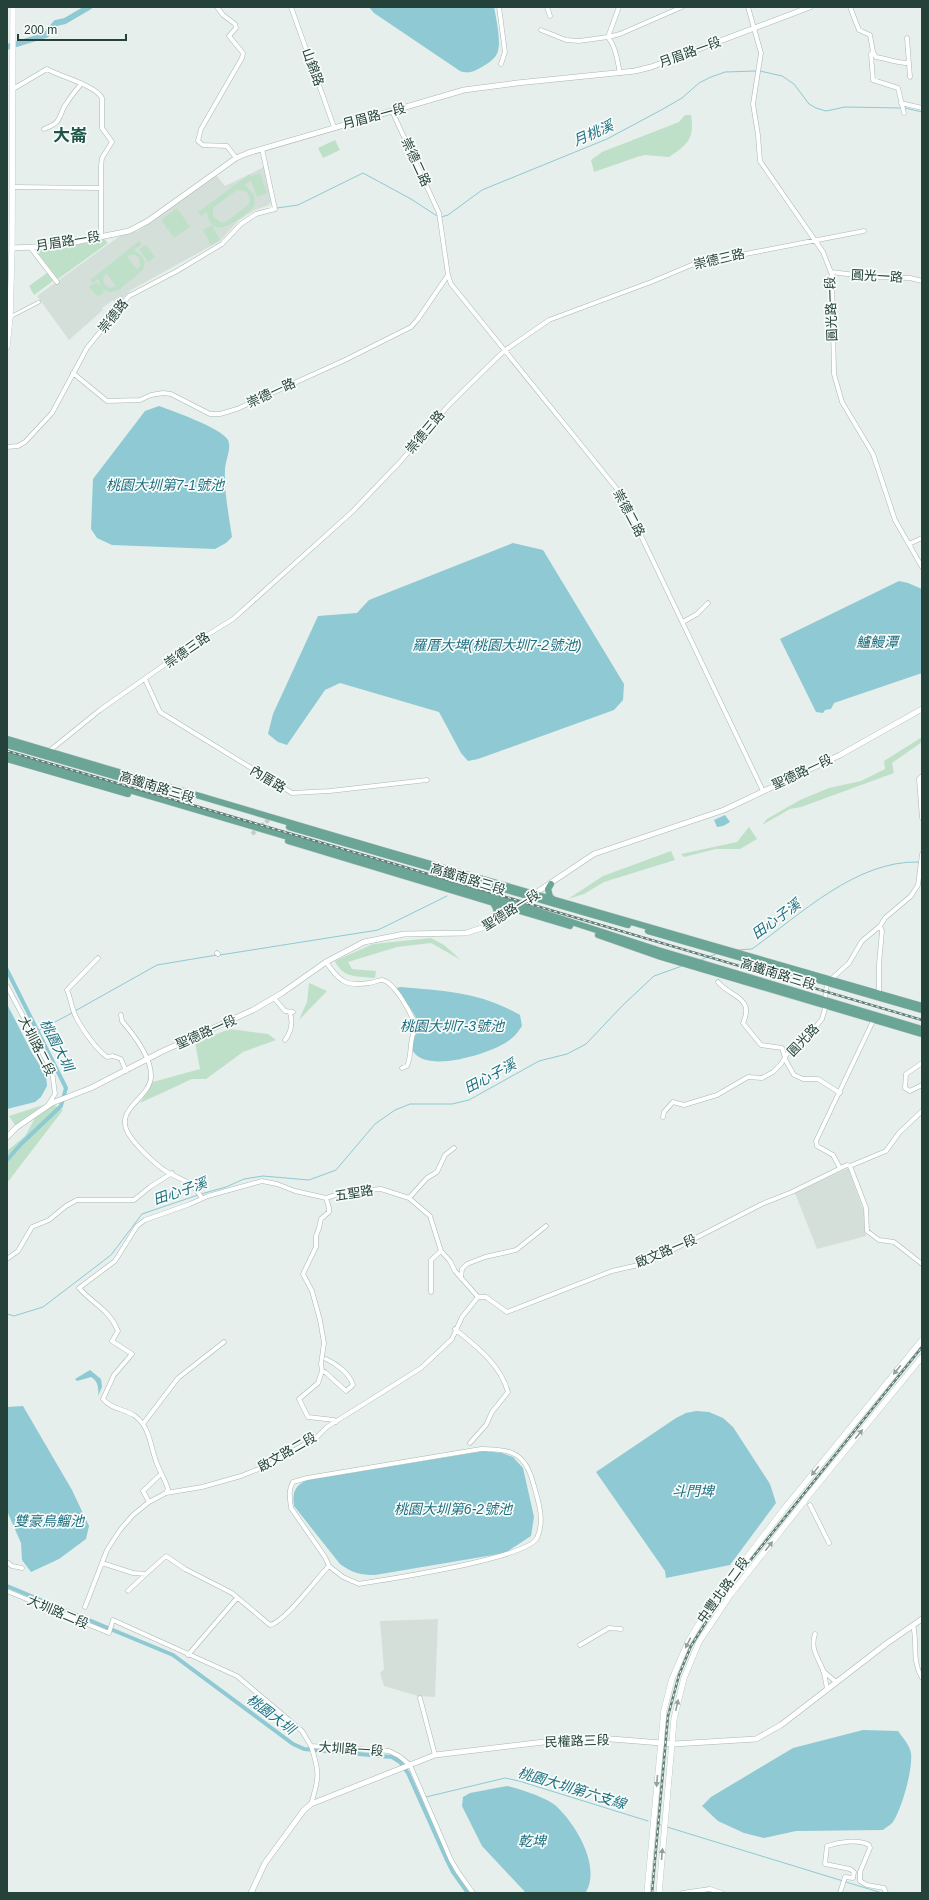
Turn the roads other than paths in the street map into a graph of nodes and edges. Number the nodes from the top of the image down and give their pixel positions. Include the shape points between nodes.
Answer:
1 (13, 7) edge
2 (217, 7) edge
3 (291, 7) edge
4 (499, 7) edge
5 (547, 7) edge
6 (619, 7) edge
7 (682, 7) edge
8 (748, 7) edge
9 (810, 7) edge
10 (850, 7) edge
11 (550, 16) dead end
12 (754, 29) junction
13 (541, 30) dead end
14 (608, 37) junction
15 (907, 38) dead end
16 (873, 52) junction
17 (909, 63) junction
18 (501, 64) dead end
19 (620, 72) junction
20 (910, 77) dead end
21 (81, 84) junction
22 (13, 89) junction
23 (901, 104) junction
24 (922, 108) edge
25 (392, 111) junction
26 (904, 113) dead end
27 (334, 127) junction
28 (10, 129) edge
29 (44, 129) dead end
30 (262, 149) junction
31 (236, 158) junction
32 (13, 187) junction
33 (100, 188) junction
34 (864, 231) dead end
35 (101, 236) junction
36 (815, 240) junction
37 (30, 247) junction
38 (12, 248) junction
39 (831, 272) junction
40 (448, 275) junction
41 (922, 281) edge
42 (56, 282) dead end
43 (39, 302) dead end
44 (9, 318) edge
45 (7, 347) edge
46 (504, 352) junction
47 (73, 373) junction
48 (7, 447) edge
49 (922, 538) edge
50 (909, 544) junction
51 (922, 567) edge
52 (708, 603) dead end
53 (683, 622) junction
54 (145, 679) junction
55 (922, 708) edge
56 (7, 739) edge
57 (7, 745) edge
58 (48, 752) junction
59 (7, 754) edge
60 (7, 759) edge
61 (922, 776) edge
62 (124, 778) junction
63 (138, 778) junction
64 (427, 780) dead end
65 (763, 791) junction
66 (922, 818) edge
67 (382, 850) junction
68 (922, 854) edge
69 (401, 861) junction
70 (551, 884) junction
71 (505, 890) junction
72 (533, 896) junction
73 (539, 900) junction
74 (554, 900) junction
75 (506, 902) junction
76 (493, 903) junction
77 (516, 907) junction
78 (537, 911) junction
79 (497, 920) junction
80 (880, 926) junction
81 (683, 938) junction
82 (658, 953) junction
83 (98, 958) dead end
84 (326, 962) junction
85 (829, 981) junction
86 (718, 982) dead end
87 (7, 986) edge
88 (879, 993) junction
89 (274, 998) junction
90 (826, 1003) junction
91 (922, 1008) edge
92 (121, 1015) dead end
93 (874, 1019) junction
94 (922, 1031) edge
95 (285, 1040) dead end
96 (785, 1058) junction
97 (148, 1059) junction
98 (922, 1063) edge
99 (402, 1068) dead end
100 (126, 1071) junction
101 (922, 1085) edge
102 (840, 1093) junction
103 (46, 1107) junction
104 (922, 1111) edge
105 (663, 1117) dead end
106 (7, 1137) edge
107 (454, 1148) dead end
108 (850, 1166) junction
109 (840, 1168) junction
110 (172, 1174) junction
111 (202, 1198) junction
112 (326, 1198) junction
113 (409, 1198) junction
114 (546, 1226) dead end
115 (441, 1251) junction
116 (7, 1259) edge
117 (922, 1262) edge
118 (461, 1278) junction
119 (431, 1292) dead end
120 (478, 1298) junction
121 (455, 1330) junction
122 (922, 1340) edge
123 (224, 1342) dead end
124 (922, 1357) edge
125 (326, 1359) dead end
126 (325, 1372) dead end
127 (336, 1422) junction
128 (143, 1424) junction
129 (470, 1443) dead end
130 (161, 1474) junction
131 (166, 1493) junction
132 (149, 1502) junction
133 (810, 1505) dead end
134 (829, 1543) dead end
135 (7, 1562) edge
136 (102, 1563) junction
137 (329, 1566) junction
138 (22, 1568) dead end
139 (146, 1574) junction
140 (7, 1591) edge
141 (128, 1591) dead end
142 (237, 1598) junction
143 (85, 1607) dead end
144 (922, 1619) edge
145 (113, 1620) joint
146 (913, 1625) junction
147 (621, 1629) dead end
148 (815, 1634) dead end
149 (580, 1645) dead end
150 (188, 1655) junction
151 (823, 1671) junction
152 (922, 1678) edge
153 (836, 1682) junction
154 (827, 1689) junction
155 (420, 1698) dead end
156 (661, 1742) junction
157 (671, 1744) junction
158 (312, 1748) junction
159 (435, 1755) junction
160 (410, 1765) junction
161 (311, 1804) junction
162 (854, 1872) junction
163 (860, 1872) junction
164 (853, 1878) junction
165 (860, 1881) junction
166 (251, 1893) edge
167 (474, 1893) edge
168 (647, 1893) edge
169 (659, 1893) edge
170 (682, 1893) edge
171 (722, 1893) edge
172 (840, 1893) edge
173 (886, 1893) edge

1 - 22 main road
2 - 31 street via 235,24 236,28 229,36 243,53 201,129 198,141 203,145 226,146
3 - 27 street, 山錦路
4 - 18 street via 505,52
5 - 11 street
6 - 14 street
7 - 14 street
8 - 12 street, 圓光路一段
9 - 12 street, 月眉路一段
10 - 16 street via 859,30 870,35
12 - 19 street, 月眉路一段 via 651,67
12 - 36 street, 圓光路一段 via 761,53 753,104 760,161
13 - 14 street via 566,40
14 - 19 street via 615,48
15 - 17 street
16 - 17 street via 876,57 896,63
16 - 23 street via 870,54 873,80 898,88
17 - 20 street
19 - 25 street, 月眉路一段 via 464,90
21 - 22 street via 46,69
21 - 29 street via 64,108 61,118 51,127
21 - 33 street via 100,94 102,128 112,142 102,158
22 - 28 main road
23 - 24 street
23 - 26 street
25 - 27 street, 月眉路一段
25 - 40 street, 崇德二路 via 439,213
27 - 30 street, 月眉路一段
28 - 32 main road
30 - 31 street, 月眉路一段
30 - 47 street, 崇德路 via 275,209 256,214 241,224 222,244 129,296 87,348
31 - 35 street, 月眉路一段 via 137,228
32 - 33 street
32 - 38 main road
33 - 35 street
34 - 36 street, 崇德三路
35 - 37 street, 月眉路一段 via 56,246
36 - 39 street, 圓光路一段
36 - 46 street, 崇德三路 via 694,264 549,320
37 - 38 street, 月眉路一段
37 - 42 street
38 - 44 main road
39 - 41 street, 圓光一路
39 - 50 street, 圓光路一段 via 834,374 842,402 873,454 895,520
40 - 46 street, 崇德二路 via 452,287
40 - 47 street, 崇德一路 via 411,327 237,410 210,414 171,394 163,393 140,400 107,401
43 - 44 street
44 - 45 main road
46 - 53 street, 崇德二路 via 621,494
46 - 54 street, 崇德三路 via 447,407 384,480 341,523 233,619
47 - 48 street, 崇德路 via 57,405 44,422 25,442
49 - 50 street
50 - 51 street, 圓光路一段
52 - 53 street via 697,614
53 - 65 street, 崇德二路
54 - 58 street, 崇德三路 via 100,710
54 - 64 street, 內厝路 via 160,712 292,793
55 - 65 street, 聖德路一段 via 840,755
56 - 58 main road, 高鐵南路三段
57 - 62 main road, 高鐵南路三段
58 - 63 main road, 高鐵南路三段
59 - 75 main road, 高鐵南路三段
60 - 76 main road, 高鐵南路三段
61 - 66 street via 919,779
62 - 63 main road
62 - 69 main road, 高鐵南路三段
63 - 67 main road, 高鐵南路三段
65 - 70 street, 聖德路一段 via 724,810 594,854
67 - 69 main road
67 - 72 main road, 高鐵南路三段
68 - 80 street via 918,885 911,896 885,918
69 - 71 main road, 高鐵南路三段
70 - 72 street, 聖德路一段
70 - 74 main road via 548,889 550,897
71 - 72 main road, 高鐵南路三段
71 - 75 main road via 510,896 510,900
72 - 73 main road, 高鐵南路三段
72 - 74 main road, 高鐵南路三段
72 - 77 street, 聖德路一段
73 - 78 main road via 536,905
73 - 81 main road, 高鐵南路三段
74 - 81 main road, 高鐵南路三段
75 - 77 main road, 高鐵南路三段
76 - 77 main road, 高鐵南路三段
76 - 79 main road
77 - 78 main road, 高鐵南路三段
77 - 79 street, 聖德路一段
77 - 82 main road, 高鐵南路三段
78 - 82 main road, 高鐵南路三段
79 - 84 street, 聖德路一段 via 473,932 404,934 364,942
80 - 85 street via 862,941 849,963
80 - 88 street via 882,931
81 - 85 main road, 高鐵南路三段
82 - 90 main road, 高鐵南路三段
83 - 100 street via 67,990 74,1011 100,1052 107,1057 121,1059
84 - 89 street, 聖德路一段
84 - 99 street via 335,975 348,984 382,980 398,994 416,1027 410,1046 411,1058 407,1066
85 - 88 main road, 高鐵南路三段
85 - 90 street, 圓光路
85 - 91 main road, 高鐵南路三段
86 - 96 street via 739,997 745,1005 746,1015 743,1023 761,1045 782,1048
87 - 103 street, 大圳路二段 via 52,1071 55,1094
88 - 91 main road, 高鐵南路三段
89 - 95 street via 285,1011 291,1013 291,1031
89 - 97 street, 聖德路一段 via 240,1017
90 - 93 main road, 高鐵南路三段
90 - 94 main road, 高鐵南路三段 via 913,1026
90 - 96 street, 圓光路 via 822,1019 816,1028
92 - 97 street via 122,1021
93 - 94 main road, 高鐵南路三段
93 - 102 street
96 - 102 street, 圓光路 via 794,1075 803,1079 818,1079
96 - 105 street via 772,1072 762,1078 748,1077 717,1095 684,1105 673,1102
97 - 100 street, 聖德路一段
97 - 110 street via 151,1077 149,1085 124,1120 127,1132 146,1154
98 - 101 street via 906,1074 904,1084 910,1091
100 - 103 street, 聖德路一段
102 - 109 street via 815,1143 833,1154
103 - 106 street
104 - 108 street, 啟文路一段 via 883,1153
107 - 113 street via 445,1155 437,1172
108 - 109 street, 啟文路一段
108 - 117 street via 866,1208 867,1231 879,1240 894,1242
109 - 120 street, 啟文路一段 via 762,1204 647,1263 612,1271 507,1312 486,1297
110 - 111 street via 187,1180
110 - 116 street via 134,1200 77,1200 48,1220 32,1227 18,1251
111 - 112 street, 五聖路 via 262,1181
111 - 128 street, 五聖路 via 145,1220 137,1226 115,1261 78,1288 100,1305 115,1324 118,1331 112,1341 132,1354 114,1374 103,1399 106,1404 134,1415
112 - 113 street, 五聖路 via 345,1192 381,1189
112 - 127 street via 328,1212 321,1219 316,1246 303,1274 312,1291 320,1320 324,1343 322,1371 318,1383 299,1398 308,1417
113 - 115 street, 五聖路 via 433,1220
114 - 118 street via 516,1250 467,1264 462,1269
115 - 118 street, 五聖路
115 - 119 street via 431,1260
118 - 120 street, 五聖路
120 - 121 street, 啟文路二段 via 462,1316
121 - 127 street, 啟文路二段 via 452,1339 421,1368
121 - 129 street via 486,1355 501,1375 508,1392 492,1412 486,1425
122 -> 156 main road, 中豐北路二段 via 709,1607 688,1642 672,1679 664,1710
123 - 128 street via 178,1378
157 -> 124 main road, 中豐北路二段 via 684,1678 699,1642 710,1624 817,1484
125 - 126 street via 349,1376 353,1385 346,1391
127 - 131 street, 啟文路二段 via 317,1437 271,1464 202,1487
128 - 130 street
130 - 131 street via 166,1479
130 - 132 street via 142,1491
131 - 132 street, 啟文路二段
132 - 136 street, 啟文路二段 via 120,1530
133 - 134 street
135 - 138 street
136 - 139 street via 133,1573
136 - 143 street, 啟文路二段
137 - 137 street via 291,1508 289,1498 293,1482 481,1449 504,1450 521,1457 529,1469 539,1502 541,1527 536,1540 522,1549 481,1561 360,1584 343,1577
137 - 142 street via 276,1624 270,1625
139 - 141 street
139 - 142 street via 166,1556
140 - 145 street, 大圳路二段 via 109,1633
142 - 150 street
144 - 146 street, 民權路三段
145 - 150 street, 大圳路一段
146 - 152 street via 916,1635 916,1663
146 - 153 street, 民權路三段
147 - 149 street via 609,1628
148 - 151 street via 813,1650
150 - 158 street, 大圳路一段 via 237,1676 302,1731
151 - 153 street
151 - 154 street
153 - 154 street, 民權路三段
154 - 157 street, 民權路三段 via 781,1725 756,1739
155 - 159 street
156 - 157 street, 民權路三段
156 - 159 street, 民權路三段 via 578,1738
156 -> 168 main road, 中豐北路二段
169 -> 157 main road, 中豐北路二段
158 - 160 street, 大圳路一段 via 389,1751
158 - 161 street via 318,1765 318,1781
159 - 160 street, 民權路三段
160 - 161 street, 民權路三段
160 - 167 street via 452,1860
161 - 166 street, 民權路三段 via 265,1863
162 - 163 street
162 - 163 street via 825,1864 827,1846 834,1843 864,1842 870,1845
162 - 164 street
163 - 165 street
164 - 165 street
164 - 172 street via 845,1877
165 - 173 street via 884,1888
170 - 171 street via 710,1889

